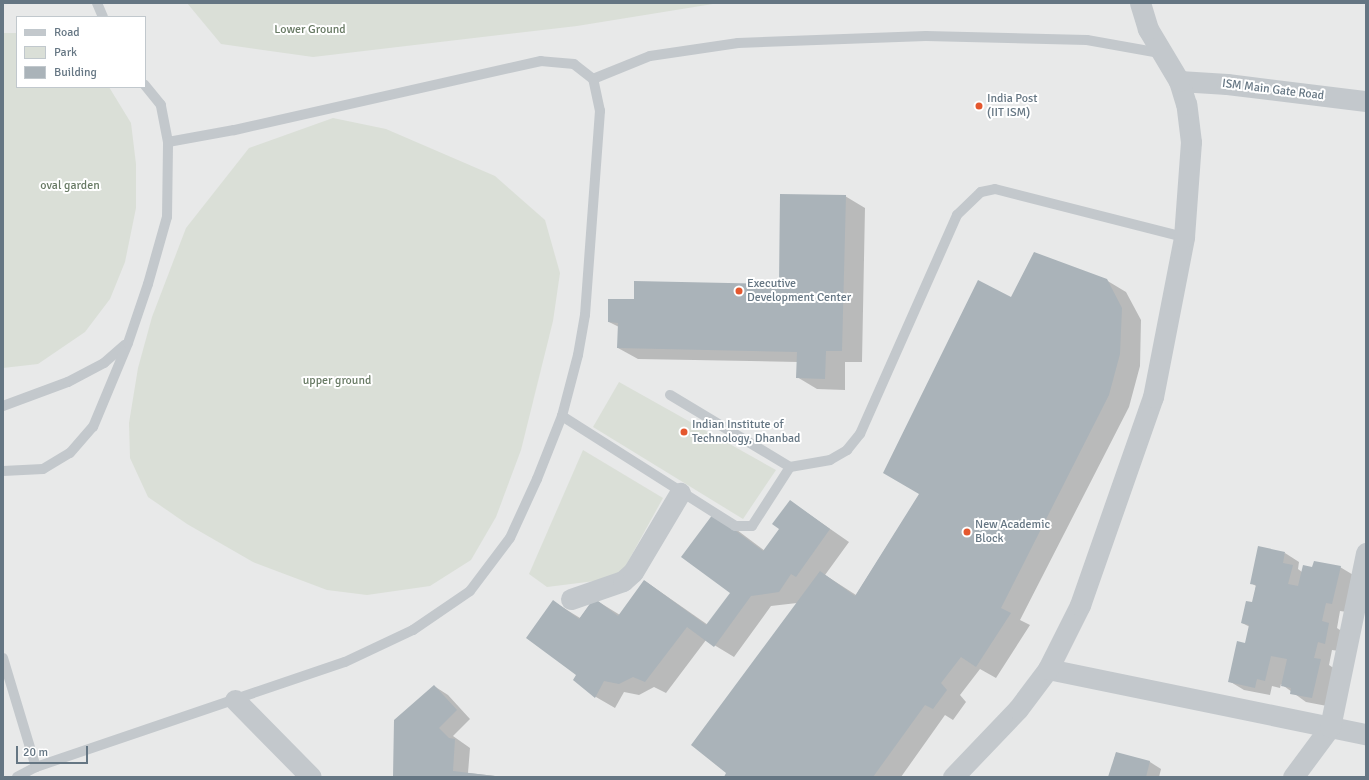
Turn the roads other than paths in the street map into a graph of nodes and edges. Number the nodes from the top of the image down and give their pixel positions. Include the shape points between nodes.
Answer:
1 (97, 3) edge
2 (1140, 3) edge
3 (103, 16) edge
4 (1160, 53) junction
5 (594, 79) junction
6 (1179, 81) junction
7 (146, 85) edge
8 (1366, 101) edge
9 (168, 142) junction
10 (1184, 236) junction
11 (128, 343) junction
12 (670, 395) dead end
13 (3, 406) edge
14 (562, 416) junction
15 (790, 468) junction
16 (3, 471) edge
17 (680, 493) junction
18 (1366, 553) edge
19 (571, 598) dead end
20 (3, 658) edge
21 (1048, 669) junction
22 (235, 700) junction
23 (1330, 727) junction
24 (1366, 734) edge
25 (36, 767) junction
26 (17, 777) edge
27 (311, 777) edge
28 (953, 777) edge
29 (1293, 777) edge

1 - 3 lane
2 - 4 street via 1148,29
4 - 5 lane via 1087,40 926,36 738,43 650,56
4 - 6 street
5 - 9 lane via 574,64 541,61 234,130
5 - 14 lane via 600,111 585,316
6 - 8 street, ISM Main Gate Road via 1227,84
6 - 10 street via 1186,104 1191,142
7 - 9 lane via 161,105
9 - 11 lane via 167,217
10 - 15 lane via 995,189 981,192 957,215 860,434 847,450 830,460
10 - 21 street via 1153,397 1080,605
11 - 13 lane via 104,363 68,382
11 - 16 lane via 93,427 70,453 43,469
12 - 15 lane
14 - 17 lane
14 - 22 lane via 510,538 470,591 413,630 345,662
15 - 17 lane via 752,526 735,526
17 - 19 street via 633,572 623,580
18 - 23 street
20 - 25 lane
21 - 23 street
21 - 28 street via 1018,709
22 - 25 lane
22 - 27 street
23 - 24 street
23 - 29 street
25 - 26 lane

